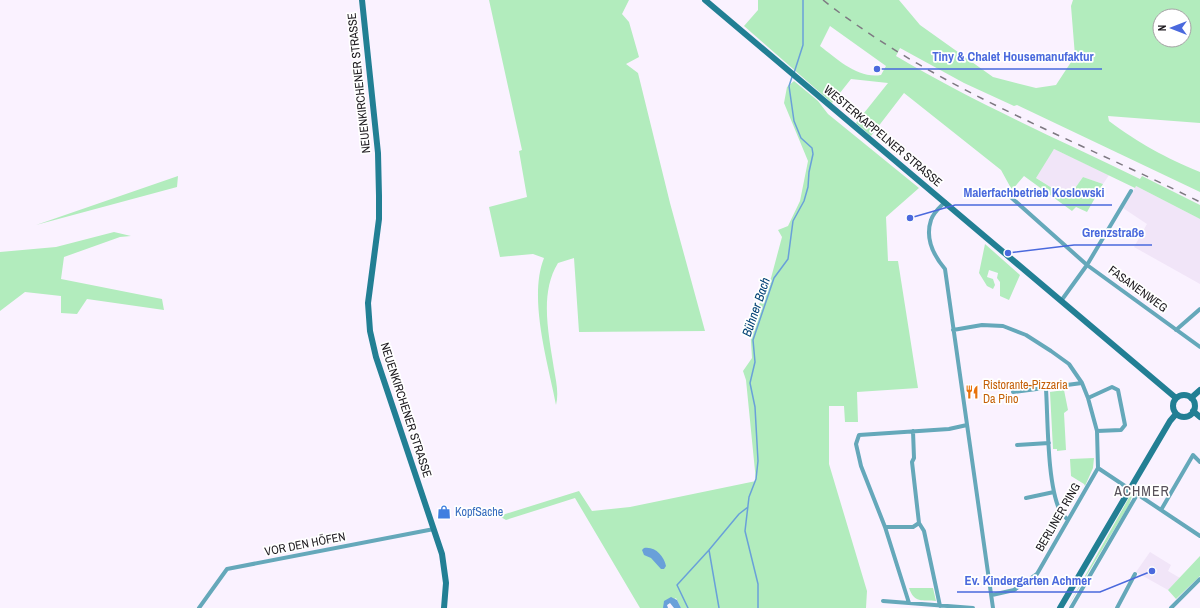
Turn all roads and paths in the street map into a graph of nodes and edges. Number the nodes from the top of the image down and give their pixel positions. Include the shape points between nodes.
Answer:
1 (362, 0) edge
2 (705, 0) edge
3 (1130, 191) dead end
4 (1005, 192) dead end
5 (945, 202) junction
6 (1087, 265) junction
7 (1061, 301) junction
8 (1200, 309) edge
9 (953, 330) junction
10 (1176, 330) junction
11 (1200, 347) edge
12 (1082, 383) junction
13 (1046, 389) junction
14 (1200, 390) edge
15 (1013, 392) dead end
16 (1088, 398) junction
17 (1176, 398) junction
18 (1191, 398) junction
19 (1193, 411) junction
20 (1176, 414) junction
21 (1200, 417) edge
22 (968, 425) junction
23 (913, 431) junction
24 (1097, 432) junction
25 (1049, 443) junction
26 (1017, 445) dead end
27 (1200, 462) edge
28 (1098, 468) junction
29 (1131, 489) junction
30 (1054, 492) junction
31 (1138, 493) junction
32 (1026, 498) dead end
33 (1161, 510) junction
34 (1068, 520) junction
35 (918, 523) junction
36 (885, 527) junction
37 (434, 529) junction
38 (1200, 536) edge
39 (1135, 574) dead end
40 (1200, 579) edge
41 (992, 595) junction
42 (883, 602) dead end
43 (909, 603) junction
44 (940, 606) junction
45 (199, 608) edge
46 (444, 608) edge
47 (973, 608) edge
48 (993, 608) edge
49 (1060, 608) edge
50 (1071, 608) edge
51 (1117, 608) edge
52 (1170, 608) edge

1 - 37 street, NEUENKIRCHENER STRASSE via 380,196 368,303 370,331 376,357
2 - 5 street, WESTERKAPPELNER STRASSE
3 - 6 street
4 - 6 street, FASANENWEG
5 - 7 street, WESTERKAPPELNER STRASSE
5 - 9 street via 931,219 929,232 932,248 945,269
6 - 7 street
6 - 10 street, FASANENWEG
7 - 17 street, WESTERKAPPELNER STRASSE
8 - 10 street
9 - 12 street via 982,325 1003,326 1026,334 1069,364
9 - 22 street
10 - 11 street, FASANENWEG
12 - 13 street
12 - 16 street
13 - 15 street
13 - 25 street
14 - 18 street
16 - 24 street
16 - 24 street via 1112,387 1118,390 1125,425 1121,430
17 - 18 street via 1182,395
17 - 20 street via 1173,407
18 - 19 street via 1194,404
19 - 20 street via 1185,417
19 - 21 street
20 - 29 street
22 - 23 street
22 - 41 street
23 - 35 street via 912,462
23 - 36 street via 860,435 856,444 861,466
24 - 28 street
25 - 26 street
25 - 30 street
27 - 33 street via 1193,455
28 - 29 street
28 - 34 street, BERLINER RING
29 - 31 street
29 - 49 street
30 - 32 street
30 - 34 street via 1060,512
31 - 33 street
31 - 50 street
33 - 38 street
34 - 41 street, BERLINER RING via 1037,574 1014,590
35 - 36 street via 913,527
35 - 44 street via 924,531
36 - 43 street
37 - 45 street, VOR DEN HÖFEN via 227,569
37 - 46 street, NEUENKIRCHENER STRASSE via 442,554 446,583
39 - 51 street
40 - 52 street
41 - 48 street
42 - 43 street
43 - 44 street
44 - 47 street

